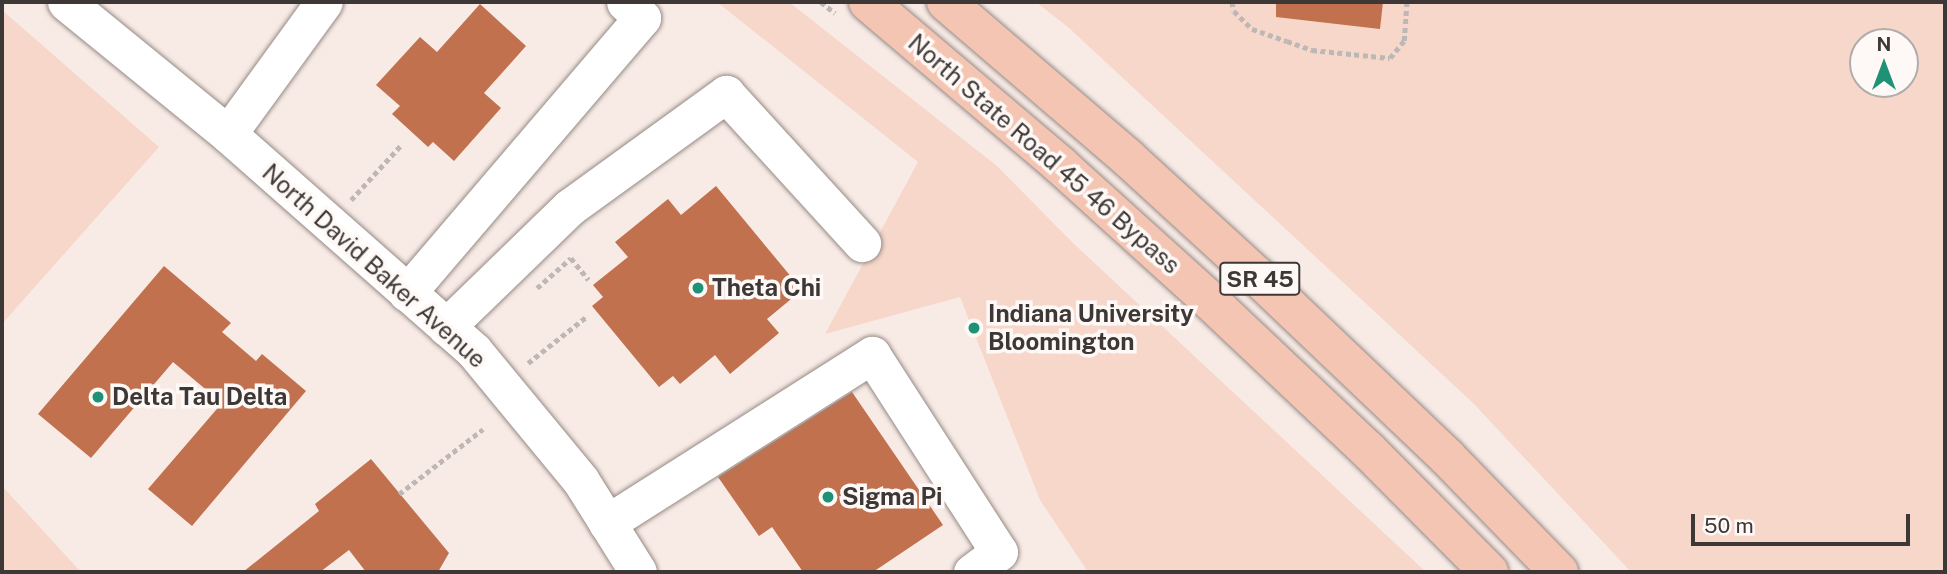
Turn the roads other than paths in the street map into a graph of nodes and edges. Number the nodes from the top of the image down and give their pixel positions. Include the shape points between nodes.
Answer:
1 (66, 2) edge
2 (324, 2) edge
3 (625, 2) edge
4 (868, 2) edge
5 (946, 2) edge
6 (228, 134) junction
7 (862, 243) dead end
8 (407, 293) junction
9 (446, 327) junction
10 (607, 523) junction
11 (638, 572) edge
12 (972, 572) edge
13 (1489, 572) edge
14 (1559, 572) edge

1 - 6 street, North David Baker Avenue
2 - 6 street
3 - 8 street via 642,18
4 - 13 highway, North State Road 45 46 Bypass / SR 45 via 1198,288
5 - 14 highway, North State Road 45 46 Bypass / SR 45 via 1257,276 1447,457
6 - 8 street, North David Baker Avenue
7 - 9 street via 726,94 553,221
8 - 9 street, North David Baker Avenue
9 - 10 street, North David Baker Avenue via 474,351 581,481
10 - 11 street, North David Baker Avenue
10 - 12 street via 872,355 999,552

